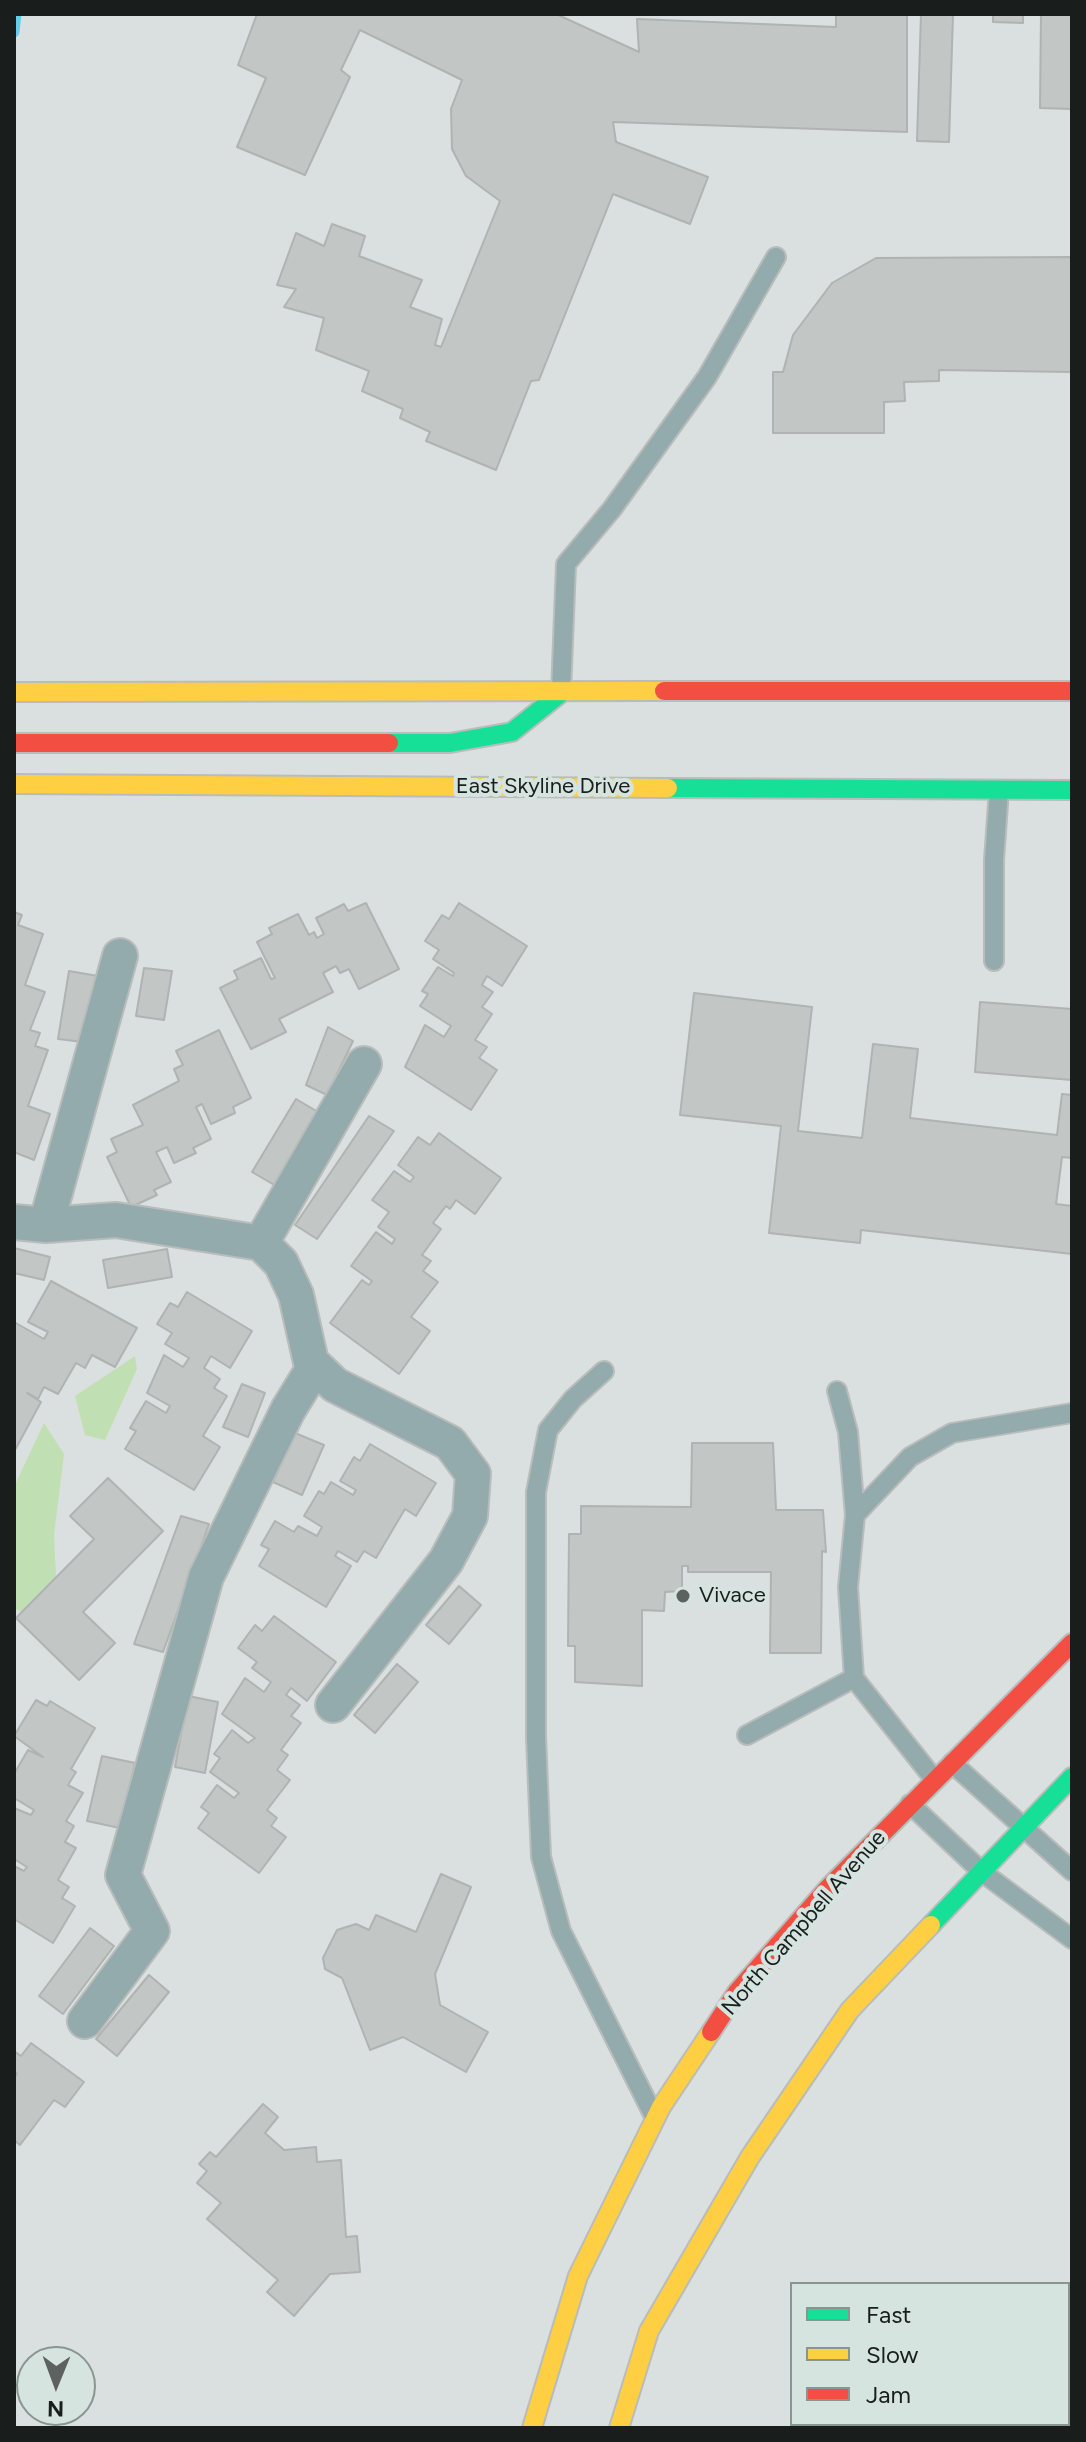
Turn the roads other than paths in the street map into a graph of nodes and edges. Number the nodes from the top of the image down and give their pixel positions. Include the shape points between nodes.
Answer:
1 (776, 257) dead end
2 (1072, 691) edge
3 (14, 692) edge
4 (561, 693) junction
5 (14, 743) edge
6 (14, 784) edge
7 (999, 790) junction
8 (1072, 790) edge
9 (120, 956) dead end
10 (994, 961) dead end
11 (364, 1064) dead end
12 (30, 1224) edge
13 (261, 1243) junction
14 (315, 1366) junction
15 (604, 1371) dead end
16 (837, 1391) dead end
17 (1072, 1413) edge
18 (855, 1515) junction
19 (1072, 1643) edge
20 (854, 1678) junction
21 (333, 1705) dead end
22 (747, 1735) dead end
23 (951, 1762) junction
24 (1072, 1777) edge
25 (934, 1779) junction
26 (910, 1804) junction
27 (1022, 1829) junction
28 (1072, 1871) edge
29 (982, 1872) junction
30 (1072, 1939) edge
31 (85, 2021) dead end
32 (656, 2120) junction
33 (532, 2428) edge
34 (619, 2428) edge

1 - 4 lane via 707,377 566,564
2 - 4 main road
3 - 4 main road
4 - 5 main road via 512,732 450,743
6 - 7 main road, East Skyline Drive
7 - 8 main road, East Skyline Drive
7 - 10 lane
9 - 12 street
11 - 13 street
12 - 13 street via 116,1220
13 - 14 street via 281,1263 296,1295
14 - 21 street via 335,1385 450,1443 473,1474 470,1516 446,1561
14 - 31 street via 206,1577 123,1875 152,1931
15 - 32 lane via 548,1430 536,1492 541,1857 561,1931
16 - 18 lane via 848,1432
17 - 18 lane via 952,1433 910,1457
18 - 20 lane via 848,1587
19 - 23 main road, North Campbell Avenue
20 - 22 lane
20 - 25 lane
23 - 25 main road, North Campbell Avenue
23 - 27 lane
24 - 27 main road
25 - 26 main road, North Campbell Avenue
26 - 29 lane
26 - 32 main road, North Campbell Avenue via 737,1992
27 - 28 lane
27 - 29 main road
29 - 30 lane
29 - 34 main road via 850,2010 750,2157 649,2331
32 - 33 main road, North Campbell Avenue via 578,2276

